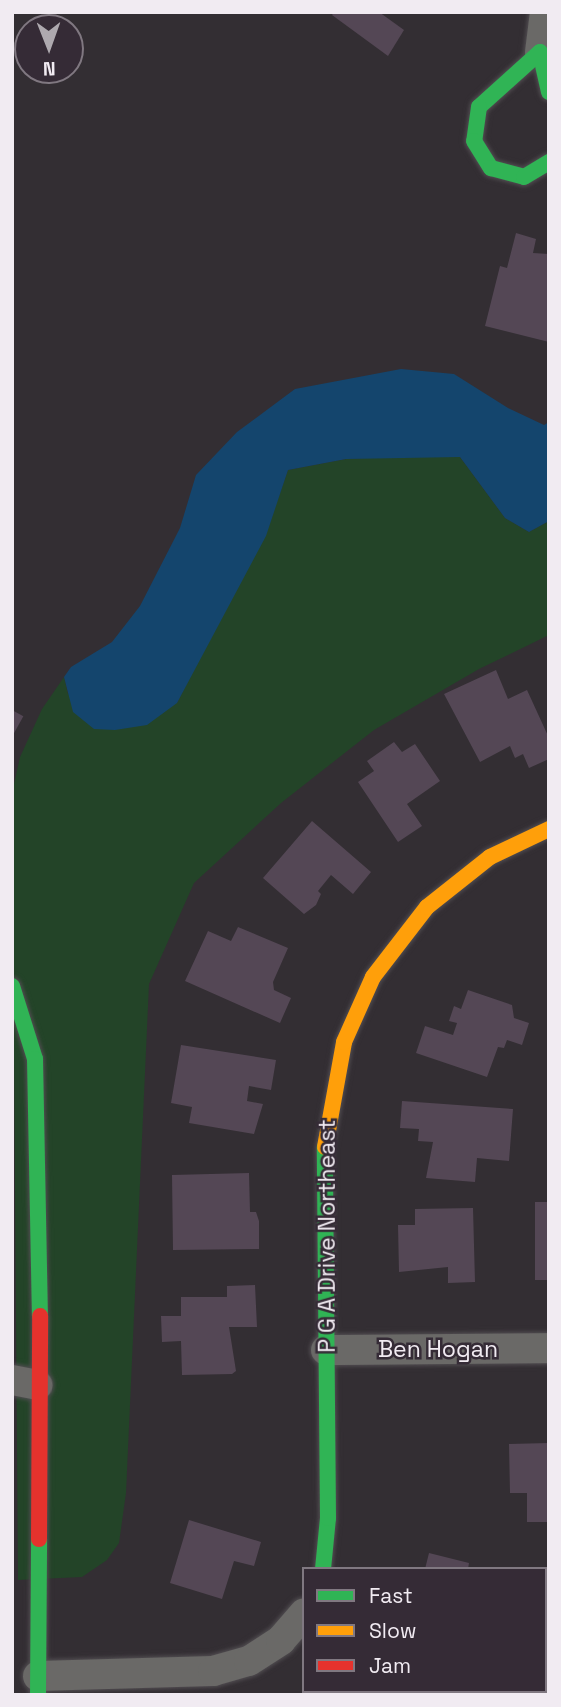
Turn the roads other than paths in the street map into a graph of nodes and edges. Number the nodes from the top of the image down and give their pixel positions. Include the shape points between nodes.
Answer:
1 (545, 12) edge
2 (540, 52) junction
3 (549, 92) edge
4 (549, 162) edge
5 (549, 829) edge
6 (12, 986) edge
7 (549, 1348) edge
8 (326, 1350) junction
9 (25, 1382) edge
10 (323, 1567) edge
11 (302, 1617) edge
12 (38, 1685) edge

1 - 2 street
2 - 3 street
2 - 4 street via 479,107 474,141 491,168 524,177
5 - 8 street, P G A Drive Northeast via 491,857 427,907 398,940 356,1011 334,1074 325,1141
6 - 9 street via 35,1059
7 - 8 street, Ben Hogan
8 - 10 street, P G A Drive Northeast via 328,1518
9 - 12 street
11 - 12 street via 281,1640 249,1661 214,1671

